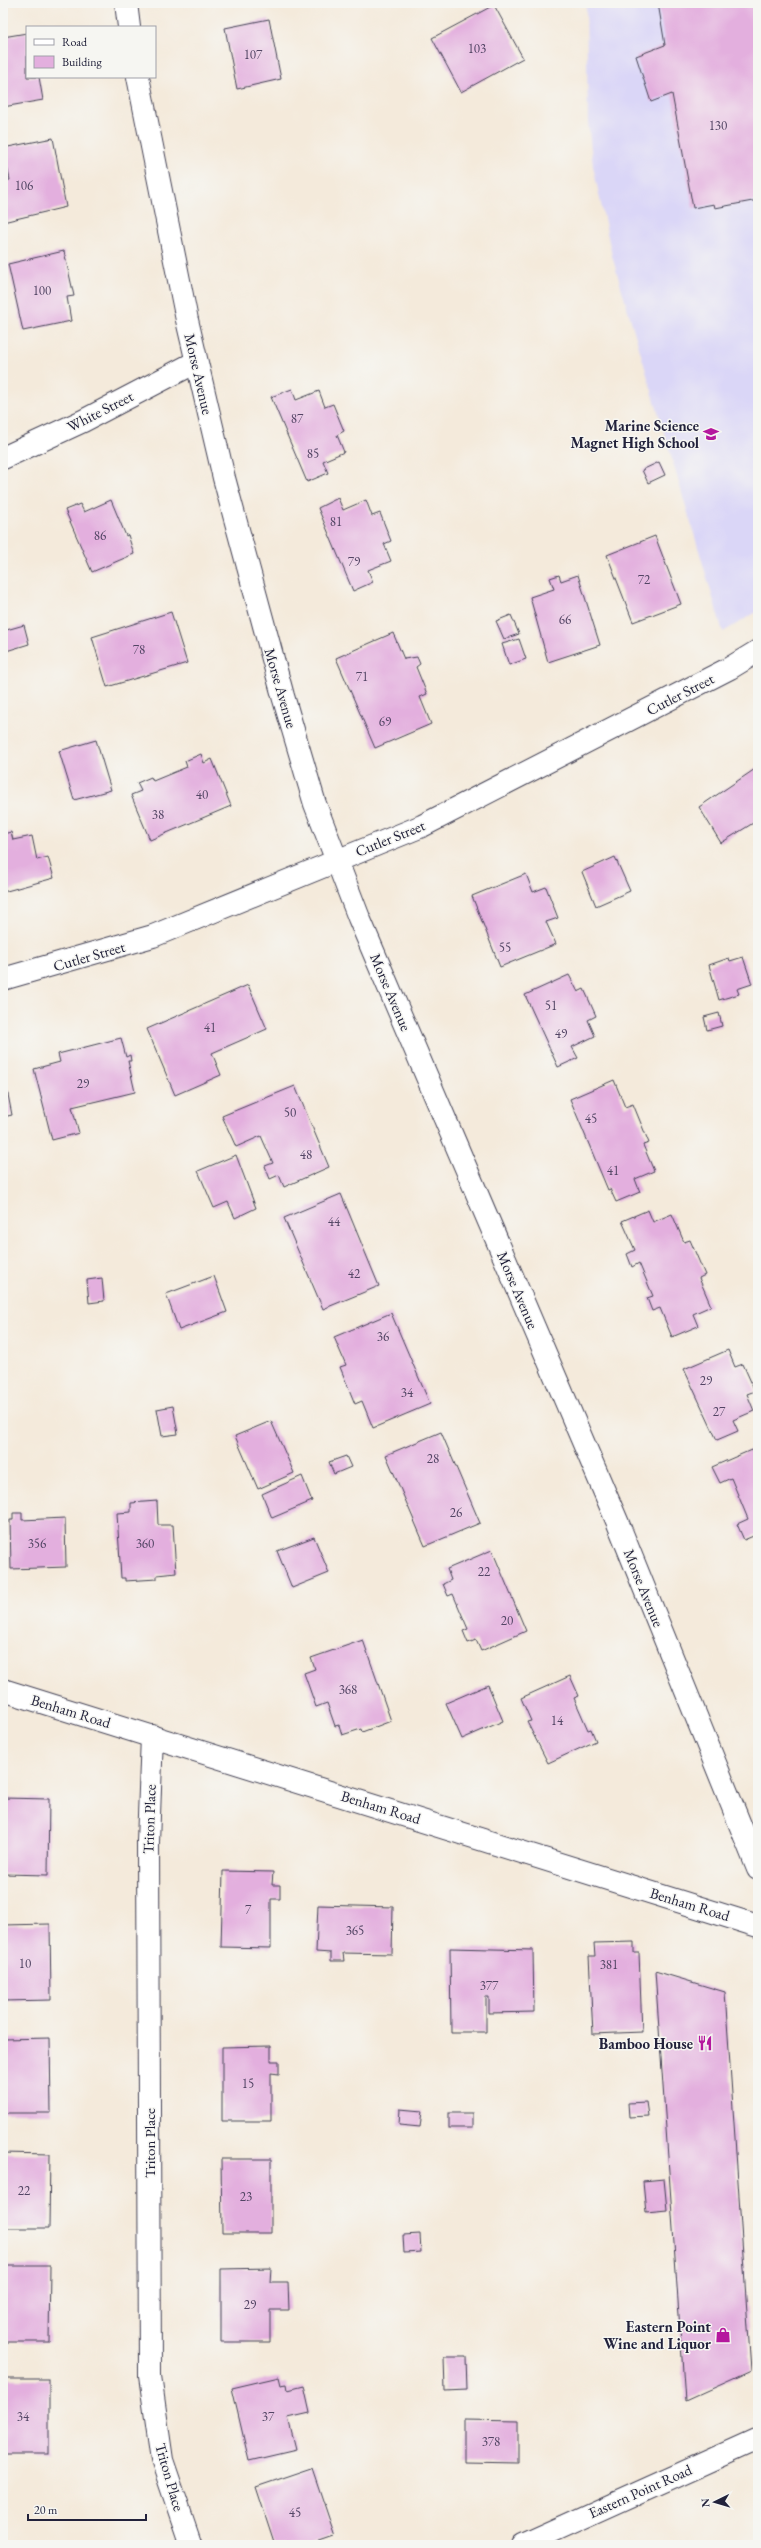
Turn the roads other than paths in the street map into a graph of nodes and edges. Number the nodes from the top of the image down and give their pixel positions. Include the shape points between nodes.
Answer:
1 (126, 3) edge
2 (129, 26) edge
3 (138, 78) edge
4 (196, 362) junction
5 (3, 458) edge
6 (758, 651) edge
7 (336, 860) junction
8 (3, 979) edge
9 (3, 1690) edge
10 (152, 1736) junction
11 (758, 1869) edge
12 (758, 1926) edge
13 (758, 2438) edge
14 (191, 2545) edge
15 (523, 2545) edge

1 - 2 street
3 - 4 street, Morse Avenue
4 - 5 street, White Street via 83,421
4 - 7 street, Morse Avenue via 224,478 281,688 315,804
6 - 7 street, Cutler Street via 730,668 422,826
7 - 8 street, Cutler Street via 153,936
7 - 11 street, Morse Avenue via 617,1521
9 - 10 street, Benham Road
10 - 12 street, Benham Road
10 - 14 street, Triton Place via 148,1842 150,2376 162,2460
13 - 15 street, Eastern Point Road

